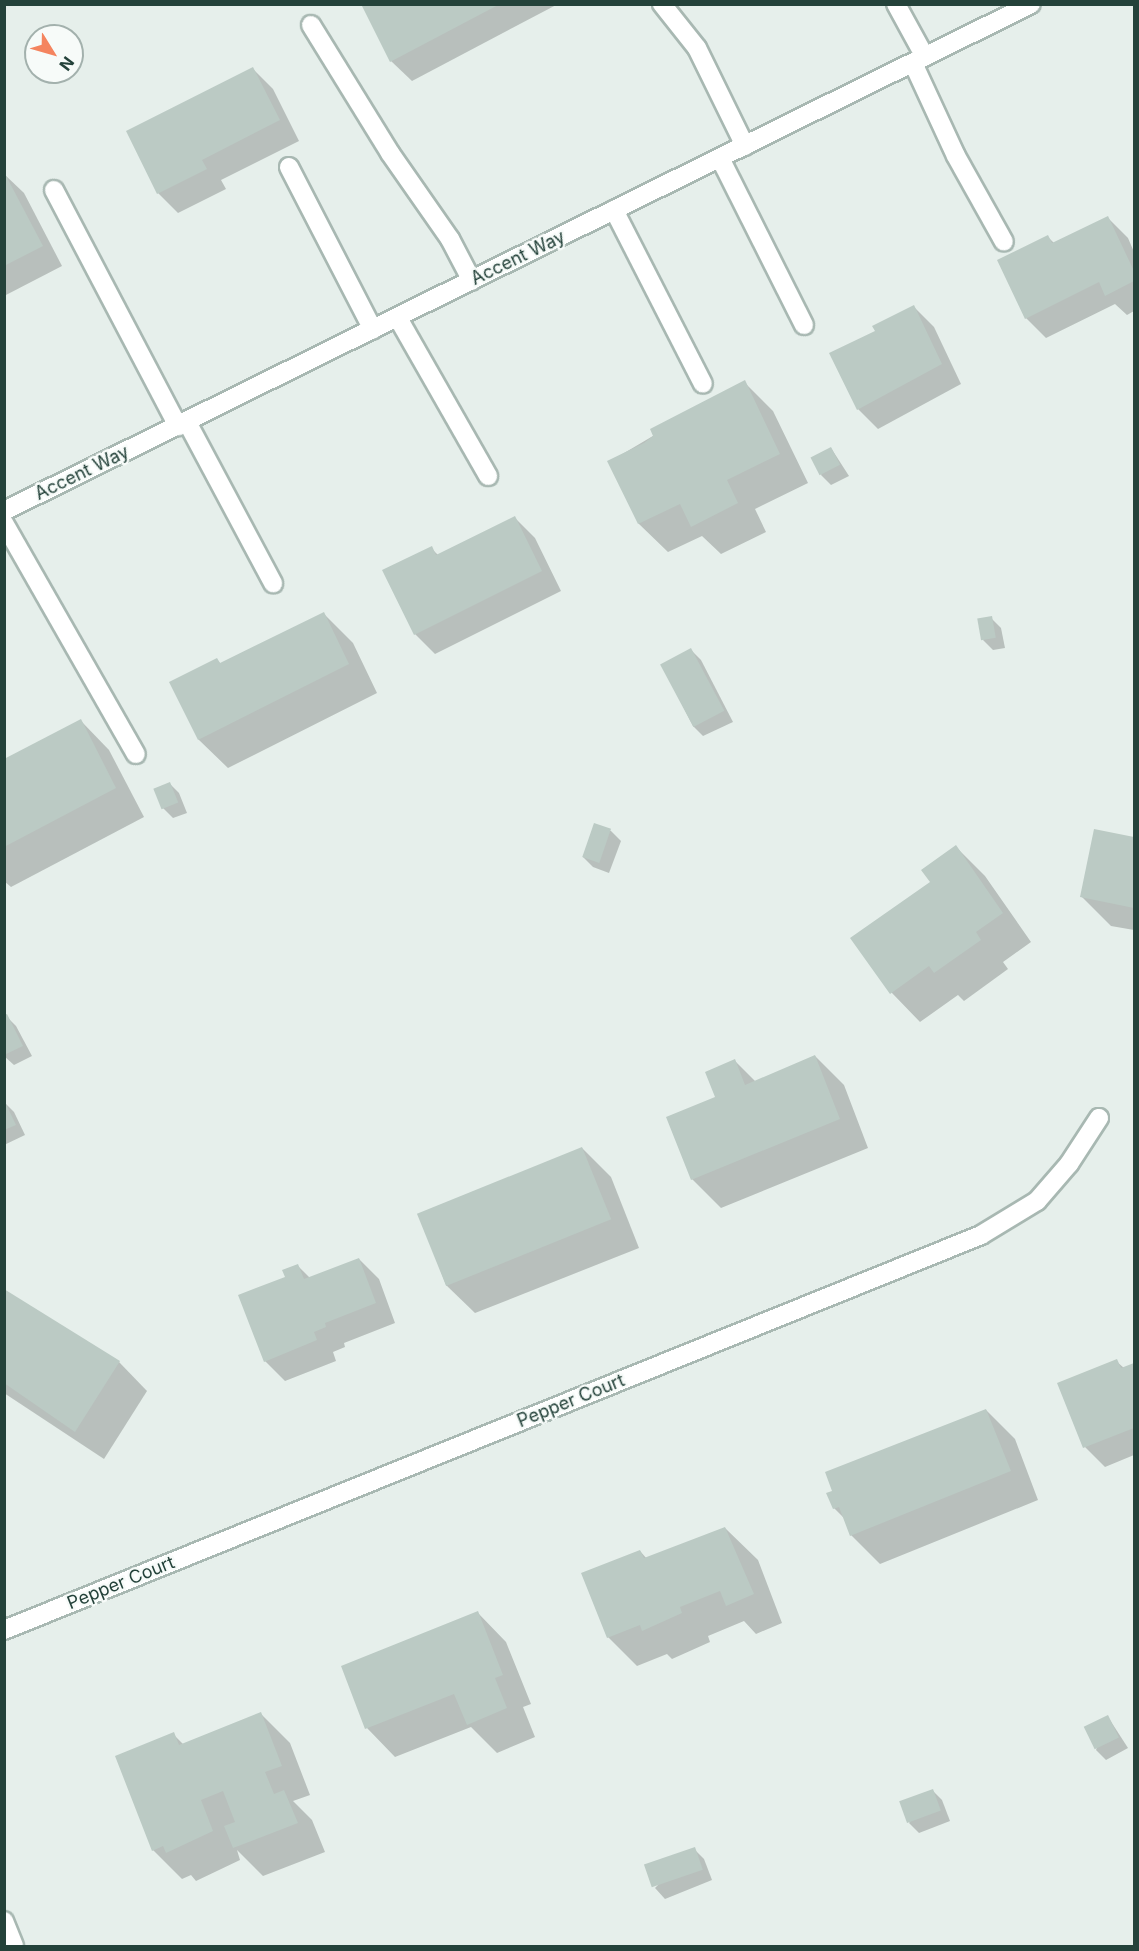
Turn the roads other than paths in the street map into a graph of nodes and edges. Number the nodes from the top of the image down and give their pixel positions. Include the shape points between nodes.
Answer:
1 (662, 4) edge
2 (896, 4) edge
3 (1031, 4) edge
4 (311, 24) dead end
5 (919, 60) junction
6 (745, 146) junction
7 (720, 158) junction
8 (289, 167) dead end
9 (54, 190) dead end
10 (614, 210) junction
11 (1004, 242) dead end
12 (472, 281) junction
13 (398, 318) junction
14 (804, 325) dead end
15 (373, 330) junction
16 (703, 384) dead end
17 (182, 424) junction
18 (488, 476) dead end
19 (4, 511) edge
20 (4, 523) edge
21 (273, 583) dead end
22 (136, 754) dead end
23 (1099, 1118) dead end
24 (4, 1630) edge
25 (4, 1921) edge
26 (14, 1947) edge

1 - 6 street via 697,48
2 - 5 street
3 - 5 street, Accent Way
4 - 12 street via 390,153 450,239
5 - 6 street, Accent Way
5 - 11 street via 956,156
6 - 7 street, Accent Way
7 - 10 street, Accent Way
7 - 14 street
8 - 15 street
9 - 17 street
10 - 12 street, Accent Way
10 - 16 street
12 - 13 street, Accent Way
13 - 15 street, Accent Way
13 - 18 street
15 - 17 street, Accent Way
17 - 19 street, Accent Way
17 - 21 street
20 - 22 street
23 - 24 street, Pepper Court via 1069,1164 1037,1201 981,1235
25 - 26 street

